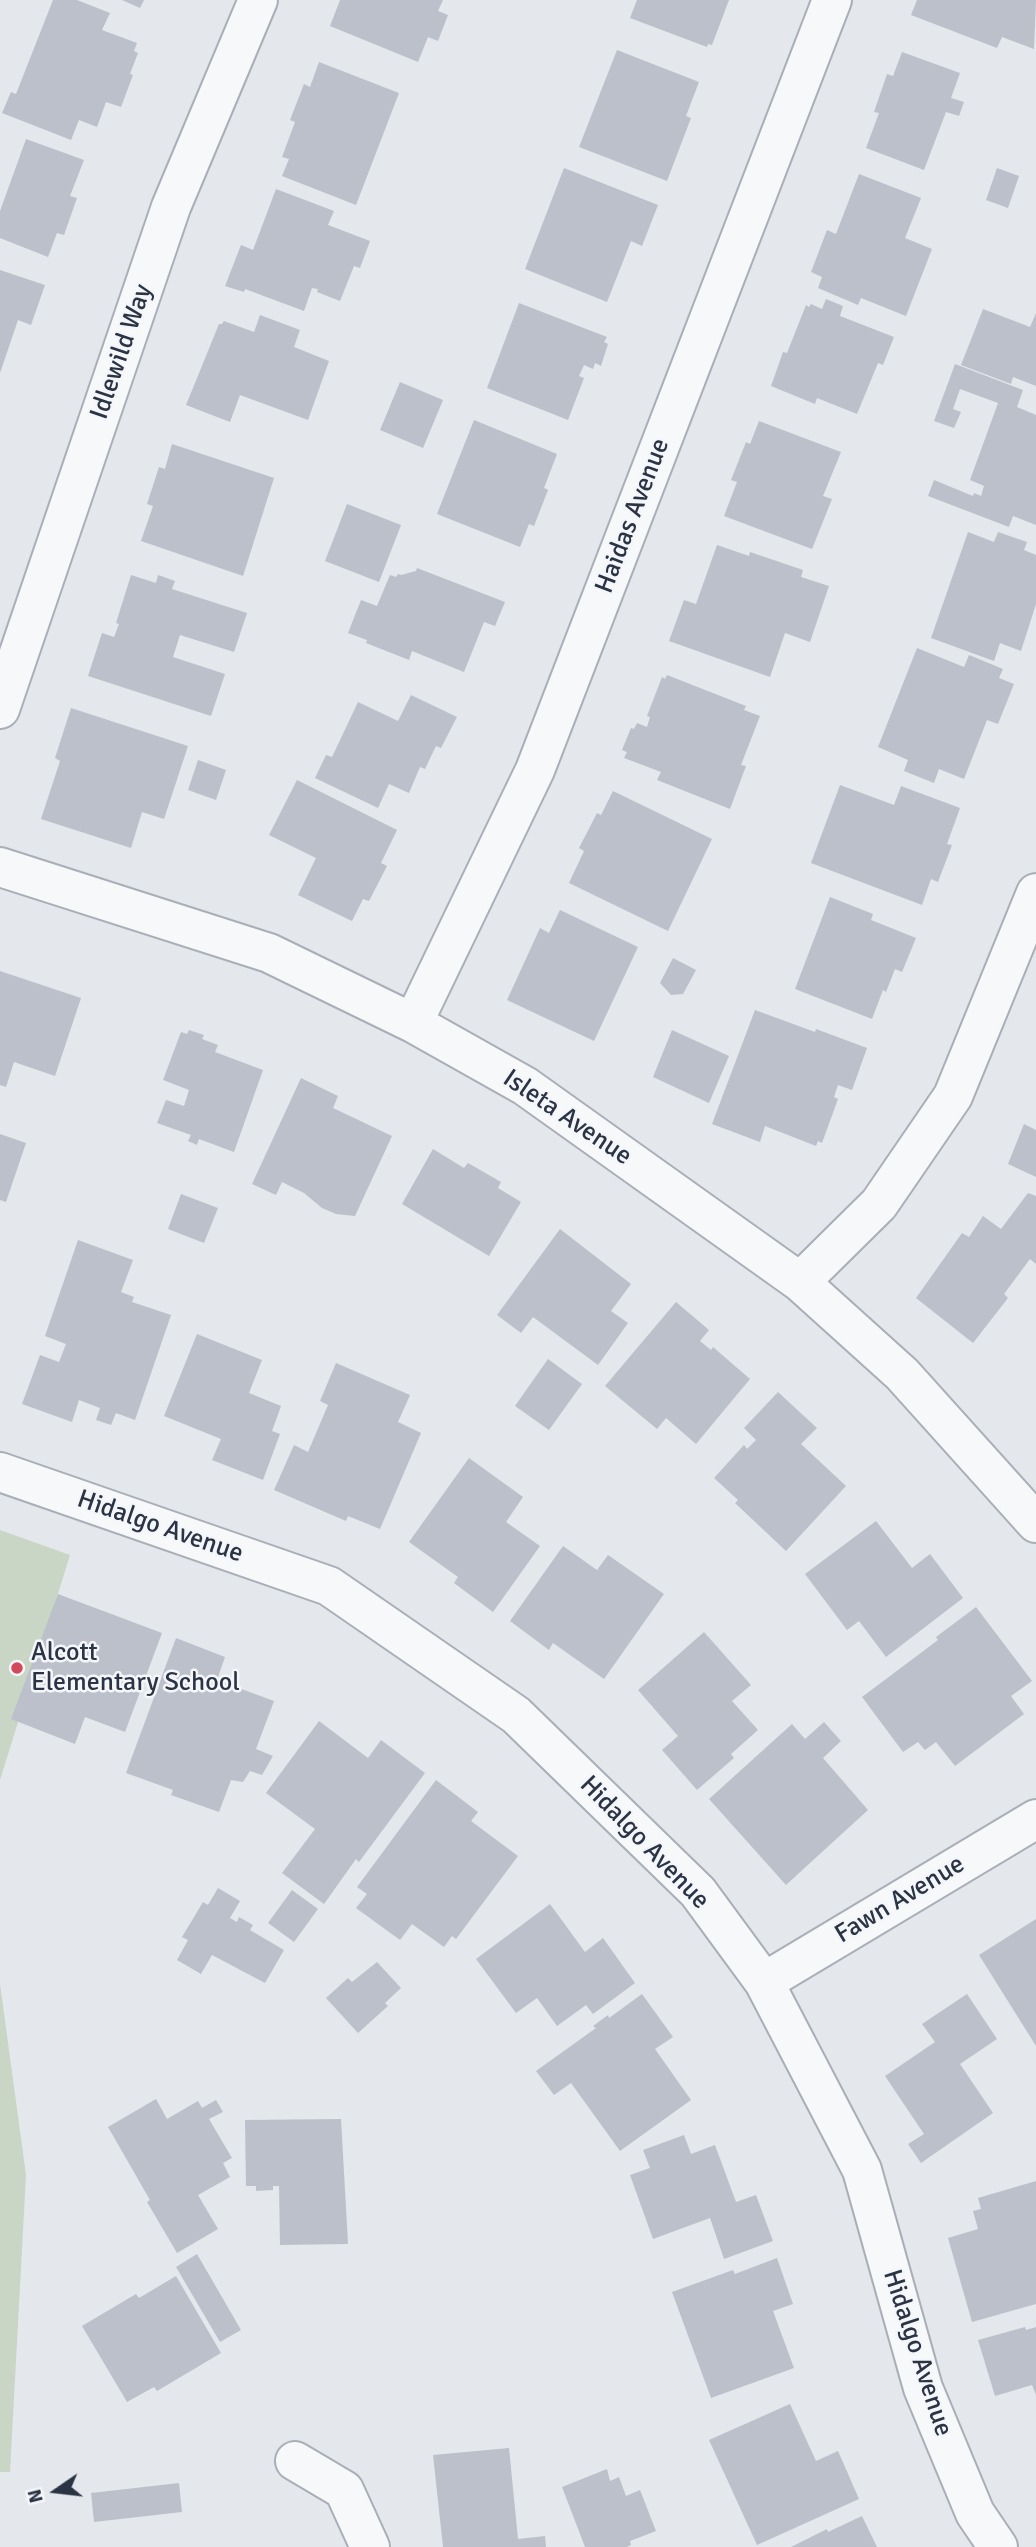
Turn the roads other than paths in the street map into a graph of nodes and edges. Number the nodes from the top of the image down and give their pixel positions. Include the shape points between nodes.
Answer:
1 (258, 0) edge
2 (832, 0) edge
3 (0, 709) edge
4 (0, 867) edge
5 (1036, 893) edge
6 (413, 1023) junction
7 (800, 1282) junction
8 (0, 1472) edge
9 (1036, 1523) edge
10 (1036, 1819) edge
11 (765, 1982) junction
12 (295, 2461) dead end
13 (370, 2547) edge
14 (998, 2547) edge

1 - 3 street, Idlewild Way via 171,207
2 - 6 street, Haidas Avenue via 535,770
4 - 6 street, Isleta Avenue via 269,953
5 - 7 street via 953,1096 879,1204
6 - 7 street, Isleta Avenue via 526,1086
7 - 9 street, Isleta Avenue via 902,1374
8 - 11 street, Hidalgo Avenue via 329,1586 516,1714 698,1892
10 - 11 street, Fawn Avenue
11 - 14 street, Hidalgo Avenue via 862,2170 923,2388 975,2513
12 - 13 street via 344,2490

